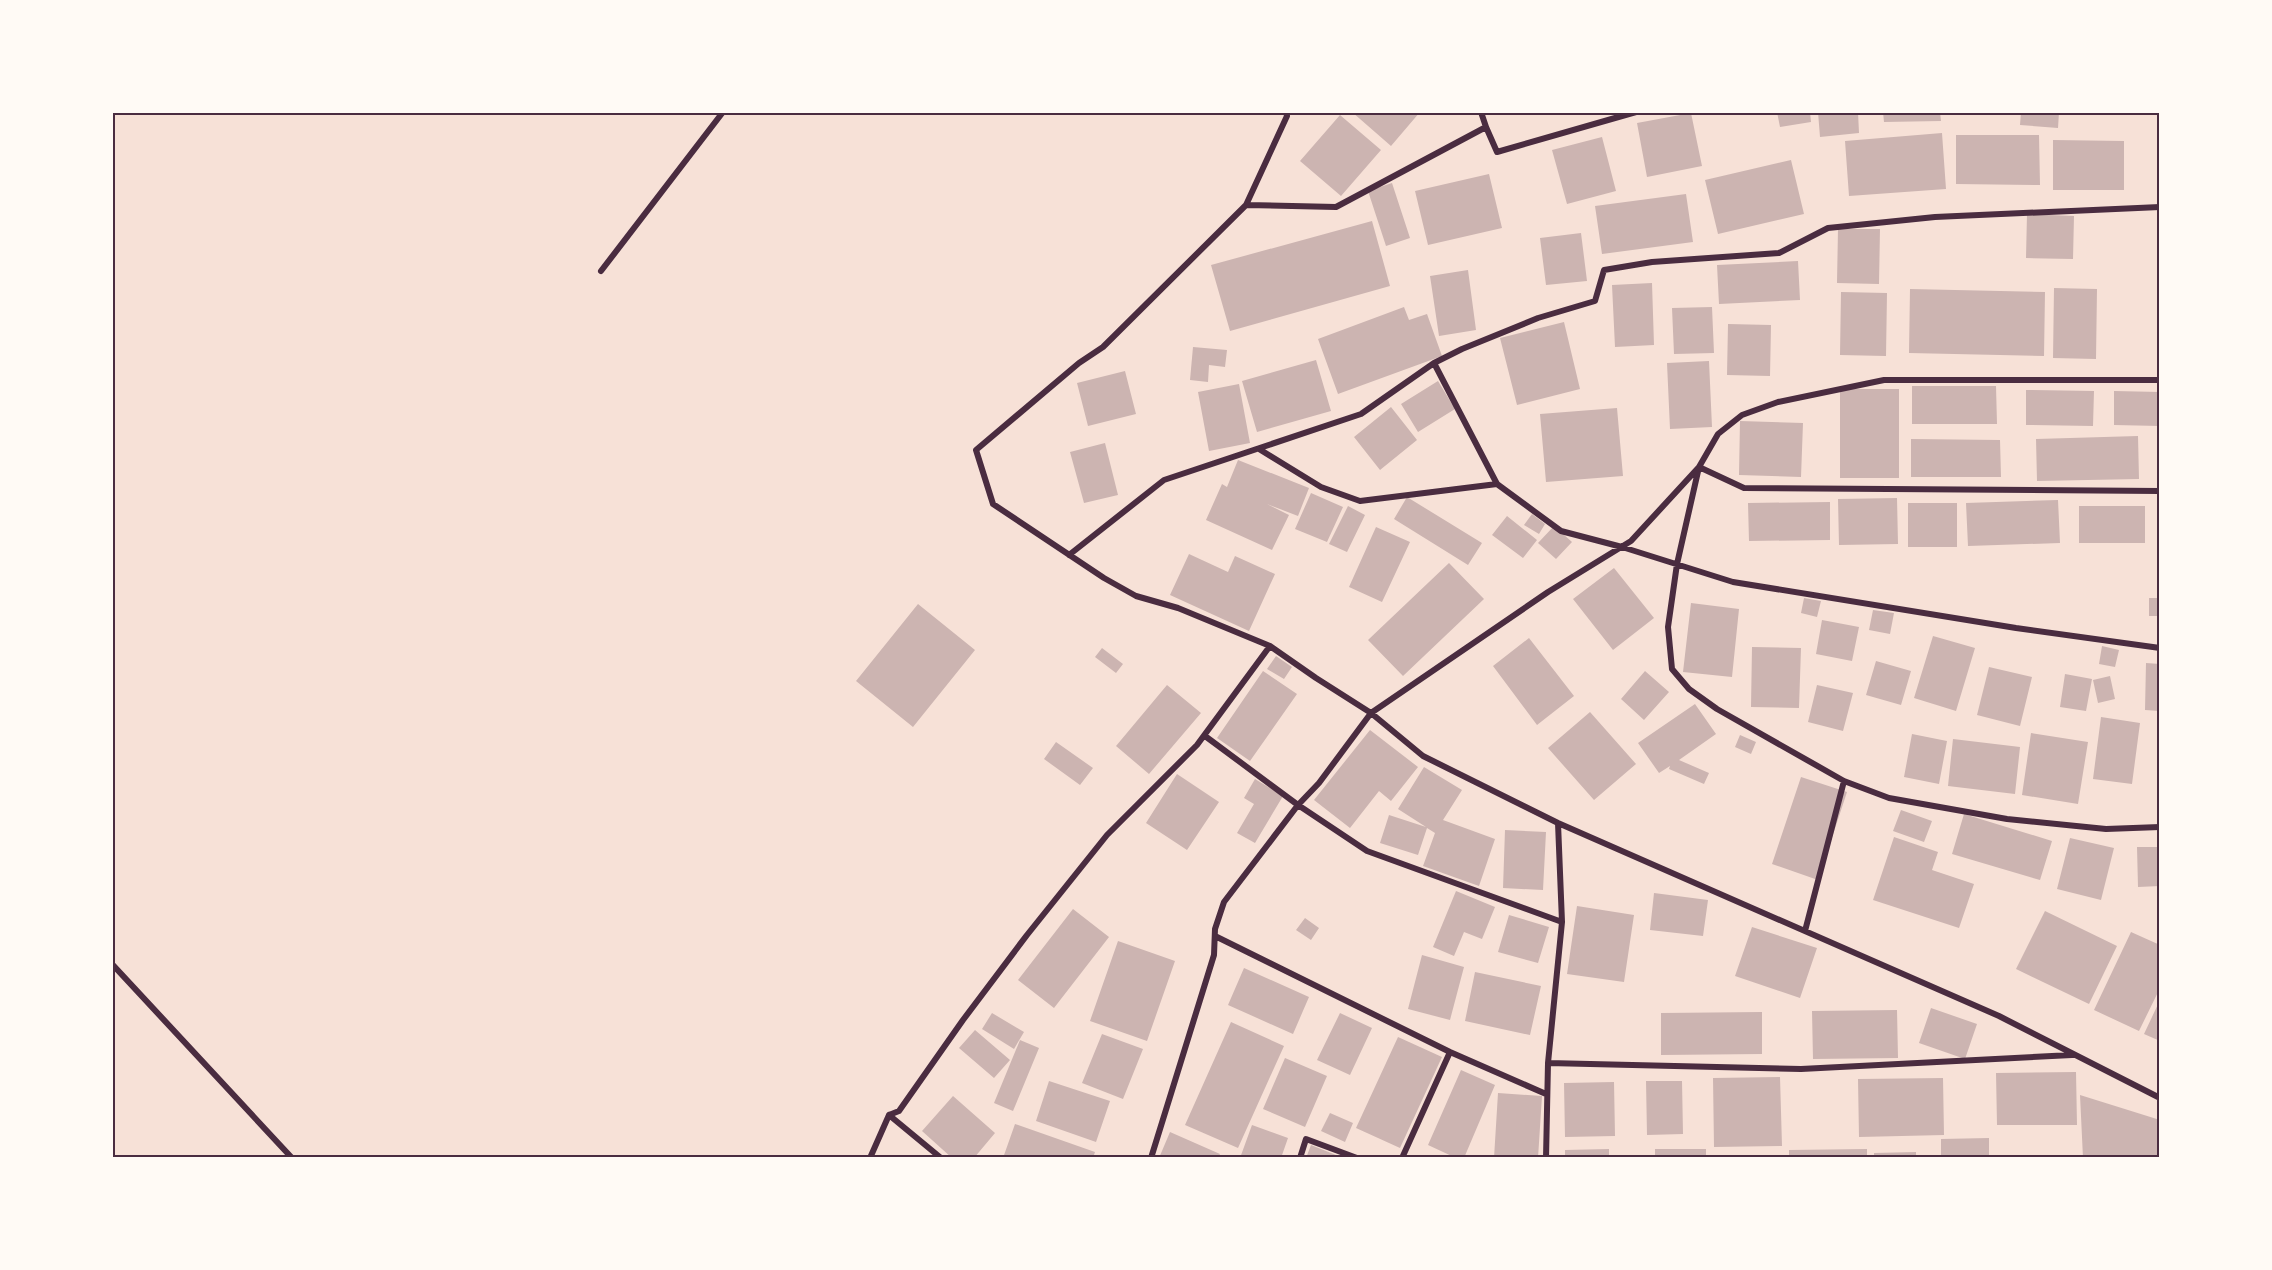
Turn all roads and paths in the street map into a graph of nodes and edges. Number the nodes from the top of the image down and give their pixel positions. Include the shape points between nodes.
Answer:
1 (723, 112) edge
2 (1286, 112) edge
3 (1481, 112) edge
4 (1636, 112) edge
5 (1486, 127) junction
6 (1246, 205) junction
7 (2160, 207) edge
8 (600, 271) dead end
9 (1434, 363) junction
10 (2160, 380) edge
11 (1259, 449) junction
12 (1699, 466) junction
13 (1497, 484) junction
14 (2160, 491) edge
15 (1622, 547) junction
16 (1069, 555) junction
17 (1677, 564) junction
18 (1270, 646) junction
19 (2160, 648) edge
20 (1371, 713) junction
21 (1205, 736) junction
22 (1844, 781) junction
23 (1298, 805) junction
24 (1558, 823) junction
25 (2160, 827) edge
26 (1562, 922) junction
27 (1805, 932) junction
28 (1215, 936) junction
29 (112, 964) edge
30 (1450, 1052) junction
31 (2074, 1054) junction
32 (1548, 1063) junction
33 (1546, 1094) junction
34 (2160, 1098) edge
35 (889, 1115) junction
36 (292, 1158) edge
37 (870, 1158) edge
38 (941, 1158) edge
39 (1151, 1158) edge
40 (1300, 1158) edge
41 (1357, 1158) edge
42 (1402, 1158) edge
43 (1546, 1158) edge

1 - 8 street
2 - 6 street
3 - 5 street
4 - 5 street via 1497,152
5 - 6 street via 1336,207
6 - 16 street via 1103,347 1062,376 976,450 993,504
7 - 9 street via 1935,217 1828,228 1779,253 1652,262 1604,270 1595,302 1538,318
9 - 11 street via 1361,414
9 - 13 street
10 - 12 street via 1884,380 1843,387 1742,415 1718,434
11 - 13 street via 1321,487 1360,501
11 - 16 street via 1164,480
12 - 14 street via 1744,488
12 - 15 street
12 - 17 street
13 - 15 street via 1561,531
15 - 17 street
15 - 20 street via 1548,592
16 - 18 street via 1136,596 1178,608
17 - 19 street via 1733,582
17 - 22 street via 1668,627 1672,669 1689,689 1717,709
18 - 20 street
18 - 21 street
20 - 23 street
20 - 24 street via 1423,756
21 - 23 street
21 - 35 street via 1107,835 991,982 899,1111
22 - 25 street via 1889,798 2007,819 2106,829
22 - 27 street
23 - 26 street via 1367,851
23 - 28 street via 1224,902
24 - 26 street
24 - 27 street
26 - 32 street
27 - 31 street via 1999,1016
28 - 30 street
28 - 39 street via 1214,955
29 - 36 street
30 - 33 street
30 - 42 street
31 - 32 street via 1801,1069
31 - 34 street
32 - 33 street
33 - 43 street
35 - 37 street
35 - 38 street
40 - 41 street via 1306,1139

